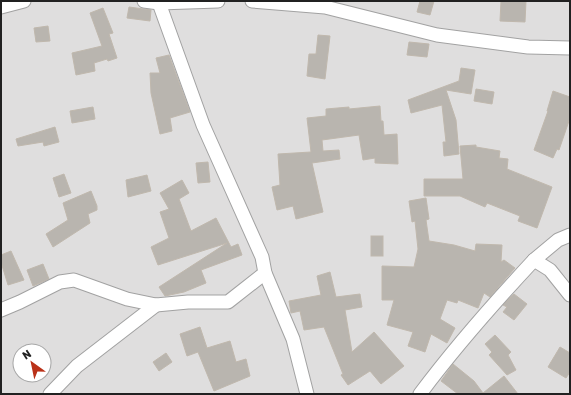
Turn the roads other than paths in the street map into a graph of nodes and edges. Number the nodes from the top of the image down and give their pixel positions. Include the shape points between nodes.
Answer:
1 (24, 1) edge
2 (144, 1) edge
3 (218, 1) edge
4 (252, 1) edge
5 (159, 3) junction
6 (1, 7) edge
7 (570, 48) edge
8 (570, 235) edge
9 (534, 260) junction
10 (265, 273) junction
11 (570, 295) edge
12 (156, 305) junction
13 (1, 310) edge
14 (50, 394) edge
15 (308, 394) edge
16 (420, 394) edge

1 - 6 street
2 - 5 street
3 - 5 street
4 - 7 street via 325,7 437,34 528,46
5 - 10 street via 203,125 262,257
8 - 9 street via 558,240
9 - 11 street via 550,270
9 - 16 street via 445,361
10 - 12 street via 228,302
10 - 15 street via 293,339
12 - 13 street via 127,299 74,280 60,282
12 - 14 street via 77,366

